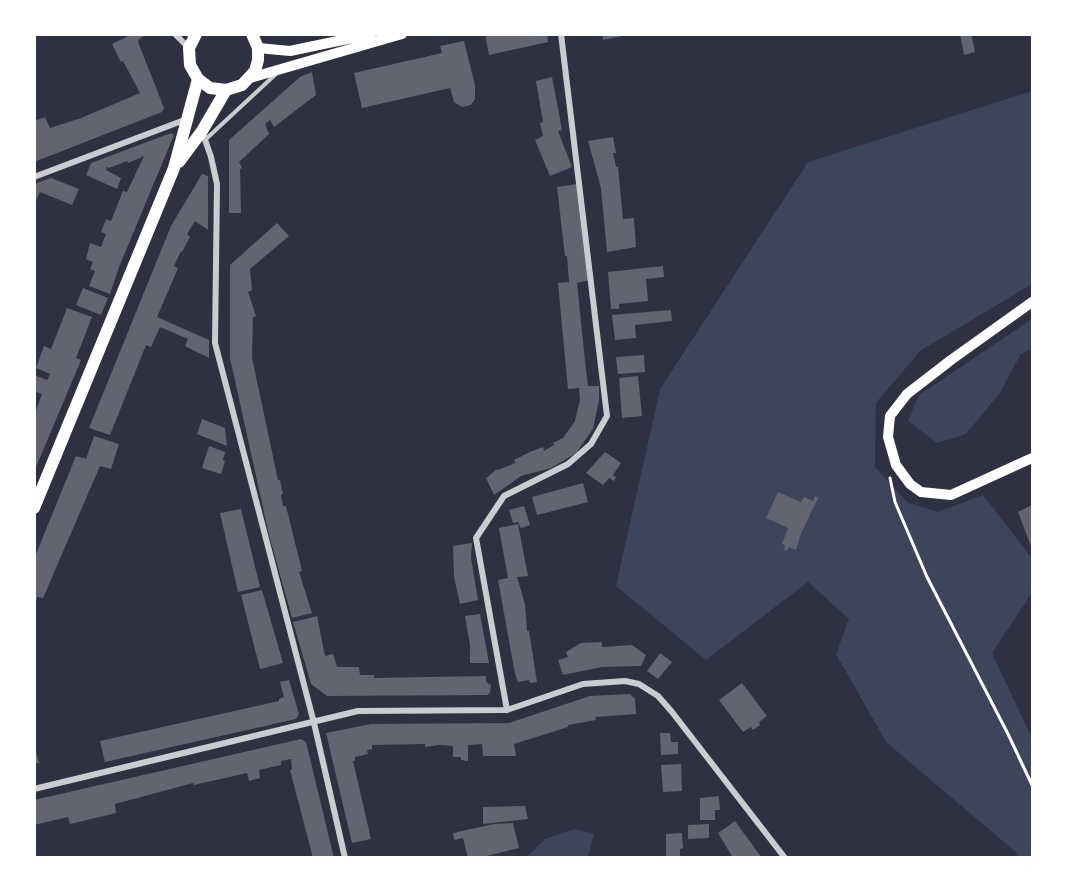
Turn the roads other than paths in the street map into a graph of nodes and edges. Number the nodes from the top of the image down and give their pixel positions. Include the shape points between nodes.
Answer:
1 (175, 34) edge
2 (196, 34) edge
3 (252, 34) edge
4 (371, 34) edge
5 (402, 34) edge
6 (561, 34) edge
7 (189, 48) junction
8 (258, 48) junction
9 (278, 70) junction
10 (250, 78) junction
11 (198, 79) junction
12 (226, 90) junction
13 (188, 119) junction
14 (204, 135) junction
15 (174, 168) junction
16 (34, 177) edge
17 (1032, 302) edge
18 (1032, 458) edge
19 (34, 508) edge
20 (507, 710) junction
21 (314, 723) junction
22 (34, 789) edge
23 (345, 858) edge
24 (785, 858) edge

1 - 7 street
2 - 7 main road
3 - 8 main road
4 - 8 main road via 290,51
5 - 9 main road
6 - 20 street via 607,416 591,444 568,464 504,496 476,538
7 - 11 main road via 190,65
8 - 10 main road via 258,60
9 - 10 main road
9 - 14 lane
10 - 12 main road
11 - 12 main road via 210,88
11 - 13 main road
12 - 14 main road
13 - 15 main road
13 - 16 street
14 - 15 main road
14 - 21 street via 217,184 215,343
15 - 19 main road
17 - 18 main road via 907,394 890,416 888,437 896,465 921,492 951,495
20 - 21 street via 358,711
20 - 24 street via 583,684 639,684 658,696 672,712
21 - 22 street
21 - 23 street

